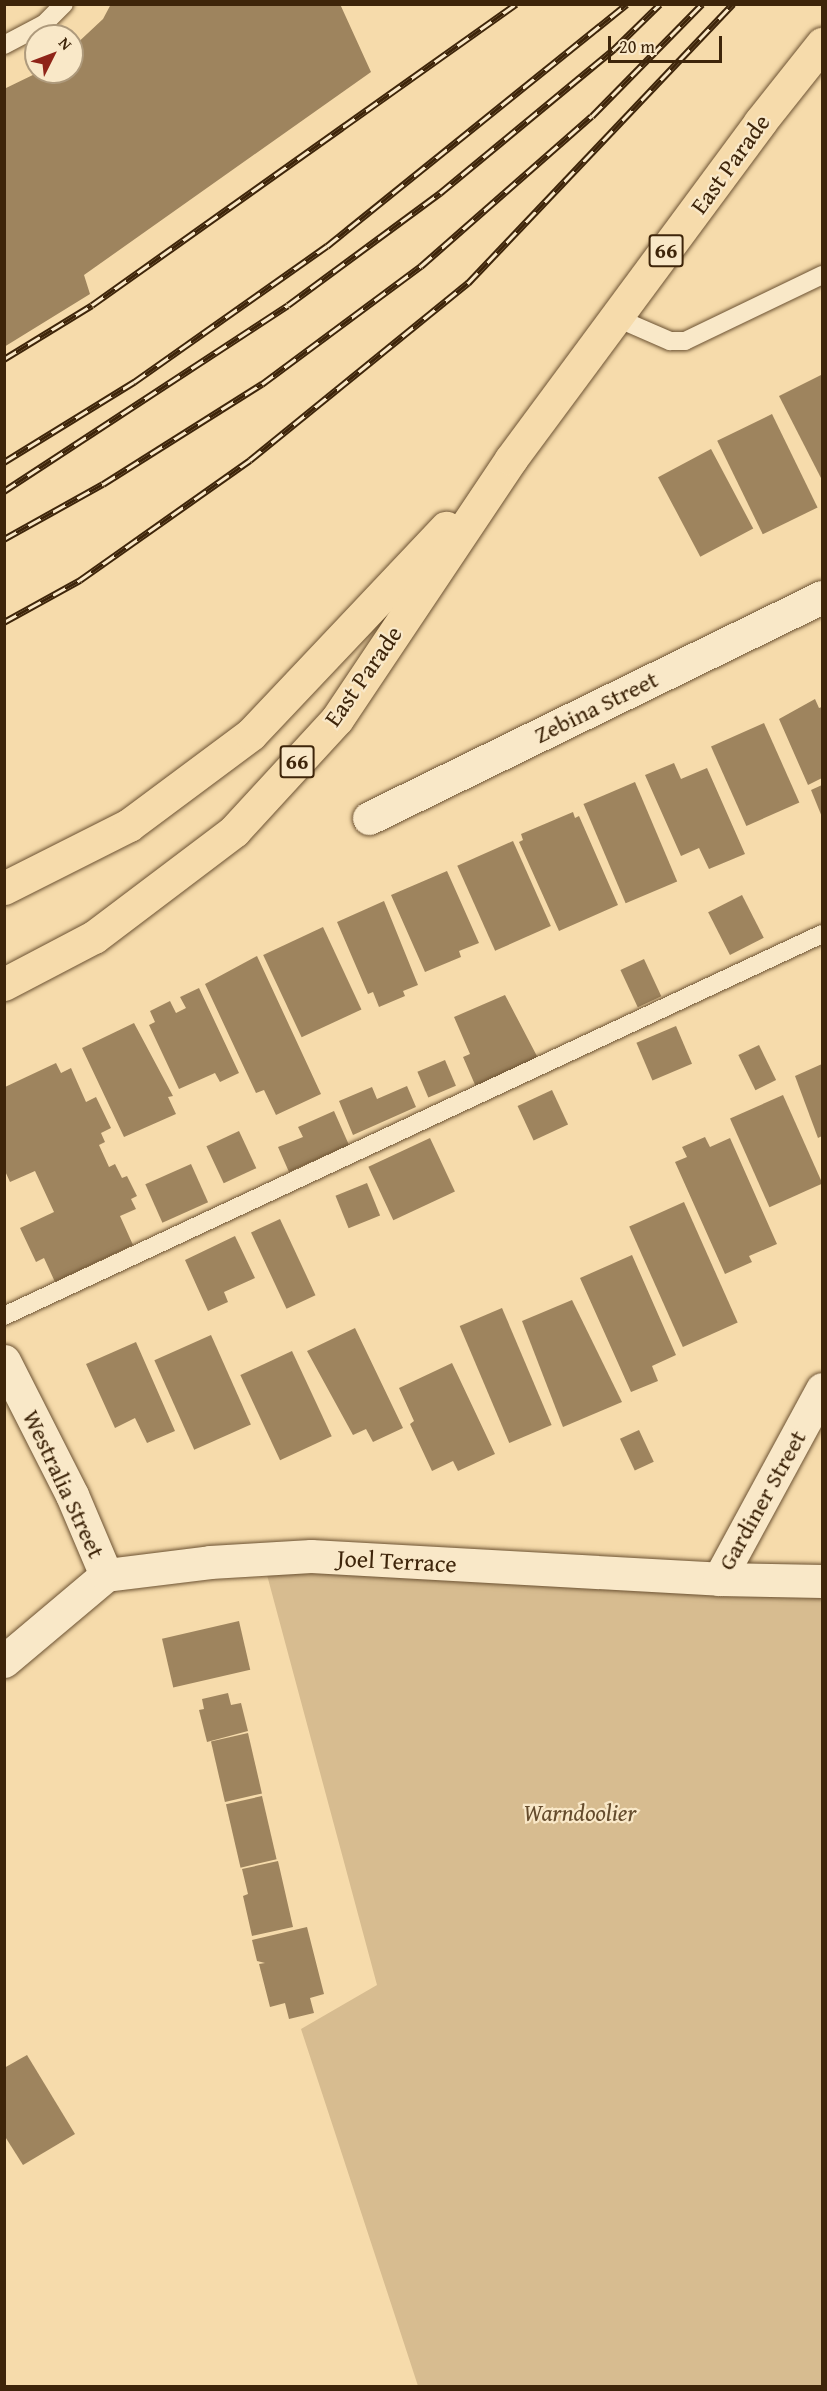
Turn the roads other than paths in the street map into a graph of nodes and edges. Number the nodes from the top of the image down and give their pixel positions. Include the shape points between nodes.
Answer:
1 (64, 4) edge
2 (822, 44) edge
3 (4, 45) edge
4 (822, 274) edge
5 (617, 318) junction
6 (511, 459) junction
7 (822, 597) edge
8 (369, 818) dead end
9 (4, 888) edge
10 (822, 934) edge
11 (4, 984) edge
12 (4, 1316) edge
13 (4, 1360) edge
14 (822, 1389) edge
15 (106, 1575) junction
16 (718, 1579) junction
17 (822, 1581) edge
18 (4, 1661) edge

1 - 3 lane via 44,24
2 - 5 highway, East Parade / 66
4 - 5 lane via 685,341 670,341
5 - 6 highway, East Parade / 66
6 - 9 highway, East Parade / 66 via 251,734 129,825
6 - 11 highway, East Parade / 66 via 337,719 234,831 94,937
7 - 8 street, Zebina Street
10 - 12 lane
13 - 15 street, Westralia Street via 72,1495
14 - 16 street, Gardiner Street
15 - 16 street, Joel Terrace via 210,1562 311,1556
15 - 18 street
16 - 17 street, Joel Terrace

